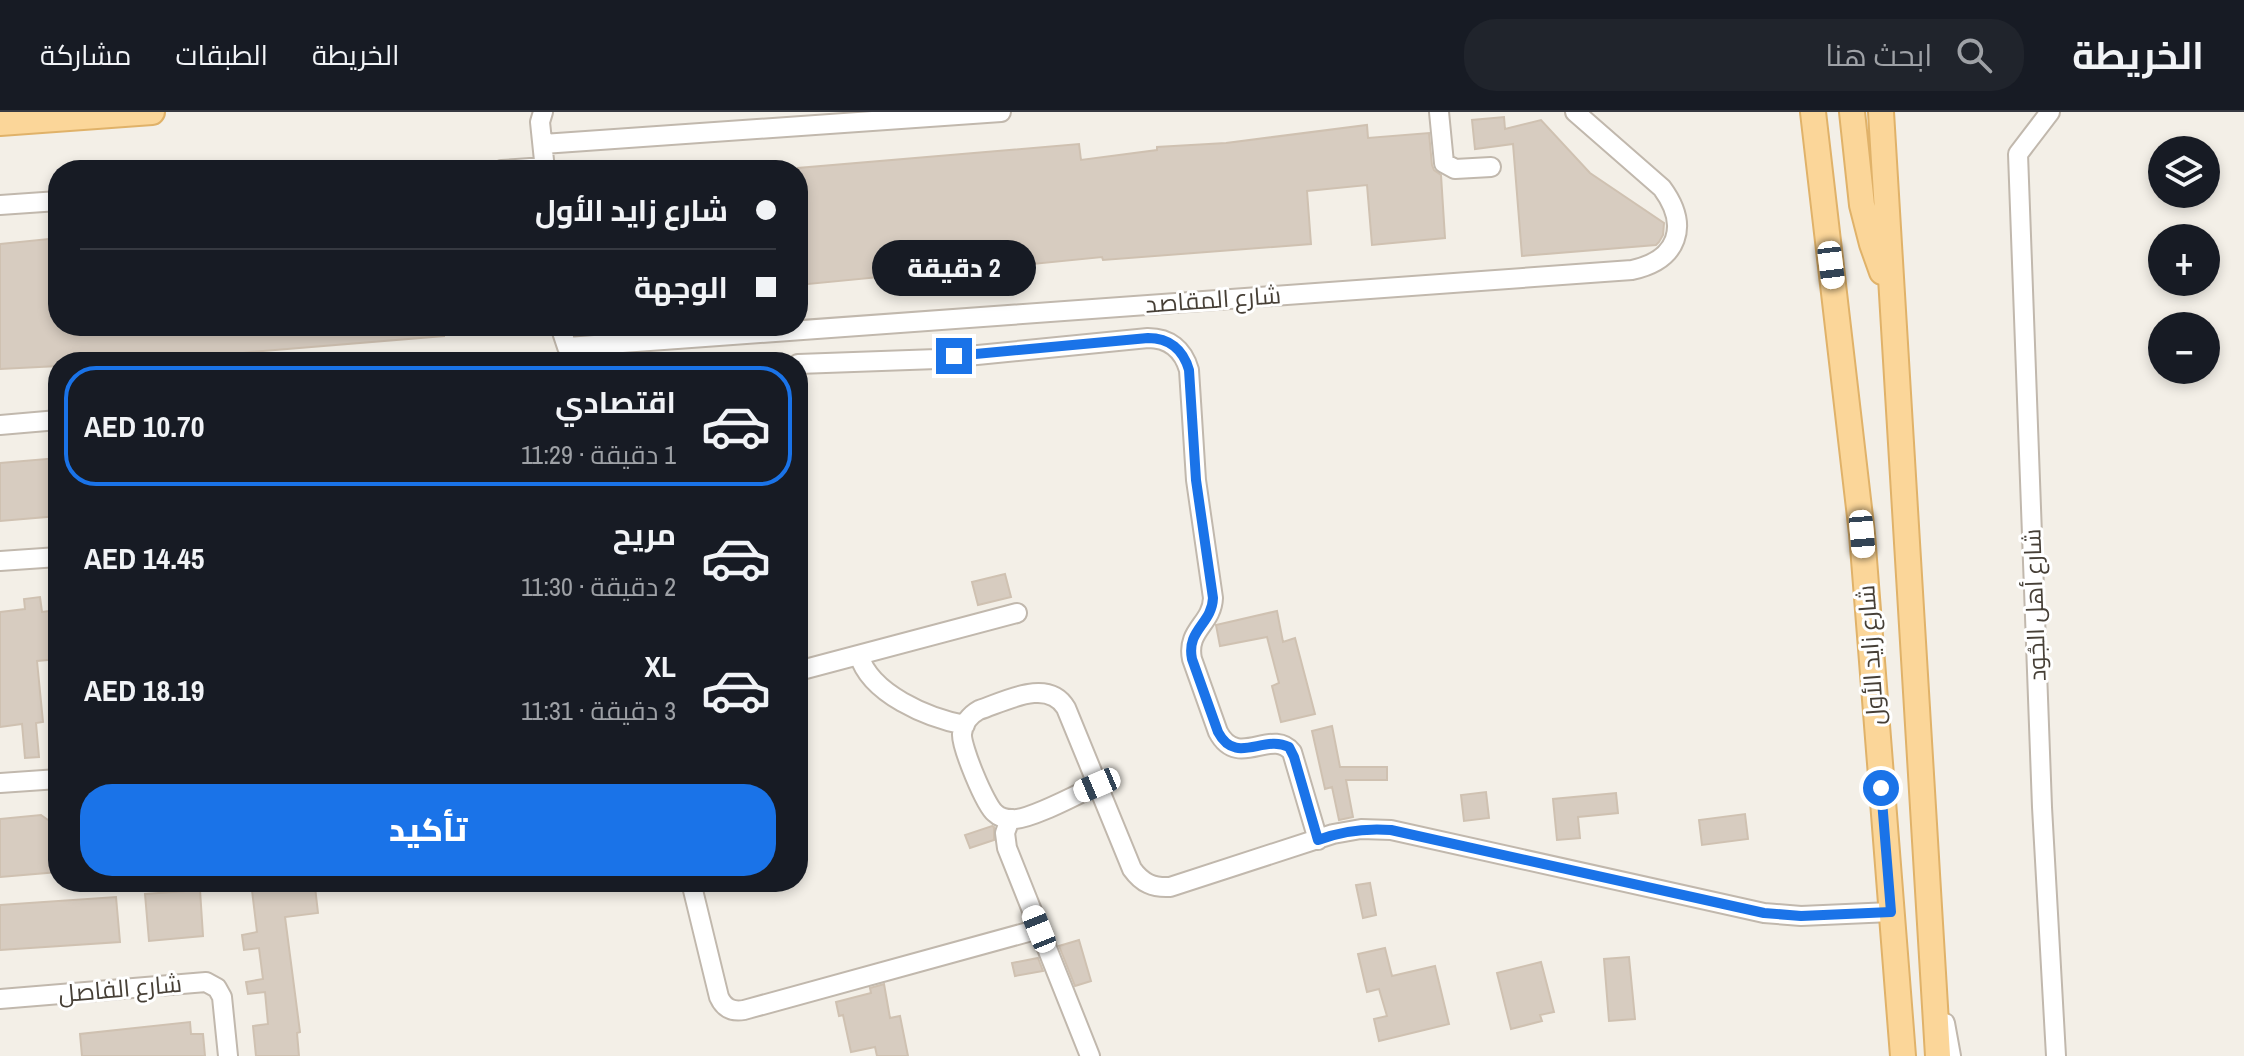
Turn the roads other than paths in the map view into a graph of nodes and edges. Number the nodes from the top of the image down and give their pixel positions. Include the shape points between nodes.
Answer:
1 (152, 112) edge
2 (1001, 112) edge
3 (1439, 112) edge
4 (1575, 112) edge
5 (1813, 112) edge
6 (1852, 112) edge
7 (2050, 112) edge
8 (538, 115) edge
9 (1882, 116) edge
10 (0, 123) edge
11 (543, 144) junction
12 (544, 160) edge
13 (1491, 167) dead end
14 (48, 202) edge
15 (0, 205) edge
16 (1892, 300) junction
17 (808, 335) edge
18 (797, 336) edge
19 (595, 352) edge
20 (808, 364) edge
21 (48, 421) edge
22 (0, 425) edge
23 (48, 558) edge
24 (0, 561) edge
25 (1017, 613) dead end
26 (859, 655) junction
27 (808, 668) edge
28 (965, 725) junction
29 (48, 780) edge
30 (0, 783) edge
31 (1097, 785) junction
32 (1010, 819) junction
33 (1318, 840) junction
34 (693, 892) edge
35 (1891, 912) junction
36 (1039, 929) junction
37 (1932, 975) junction
38 (0, 999) edge
39 (228, 1056) edge
40 (1090, 1056) edge
41 (1903, 1056) edge
42 (1938, 1056) edge
43 (1951, 1056) edge
44 (2056, 1056) edge

1 - 10 main road
2 - 11 street
3 - 13 street via 1444,163 1455,169
4 - 17 street, شارع المقاصد via 1672,201 1678,216 1672,247 1646,267
5 - 35 main road, شارع زايد الأول via 1862,534
6 - 16 main road via 1862,205
7 - 44 street, شارع أهل الجُود via 2018,154
8 - 11 street
9 - 16 main road, شارع زايد الأول
11 - 12 street
14 - 15 street
16 - 37 main road, شارع زايد الأول
18 - 19 street, شارع المقاصد
20 - 33 street via 937,359 1148,338 1165,340 1179,350 1189,370 1196,480 1213,598 1211,612 1193,636 1192,659 1225,743 1236,749 1289,747
21 - 22 street
23 - 24 street
25 - 26 street
26 - 27 street
26 - 28 street via 869,675 903,703
28 - 31 street via 979,710 1028,694 1056,696 1066,708
28 - 32 street via 962,745 989,807
29 - 30 street
31 - 32 street
31 - 33 street via 1132,869 1156,887
32 - 36 street via 1007,848
33 - 35 street via 1361,829 1391,830 1764,913
34 - 36 street via 719,997 733,1010
35 - 41 main road, شارع زايد الأول
36 - 40 street
37 - 42 main road, شارع زايد الأول
37 - 43 street
38 - 39 street, شارع الفاصل via 206,982 222,997

